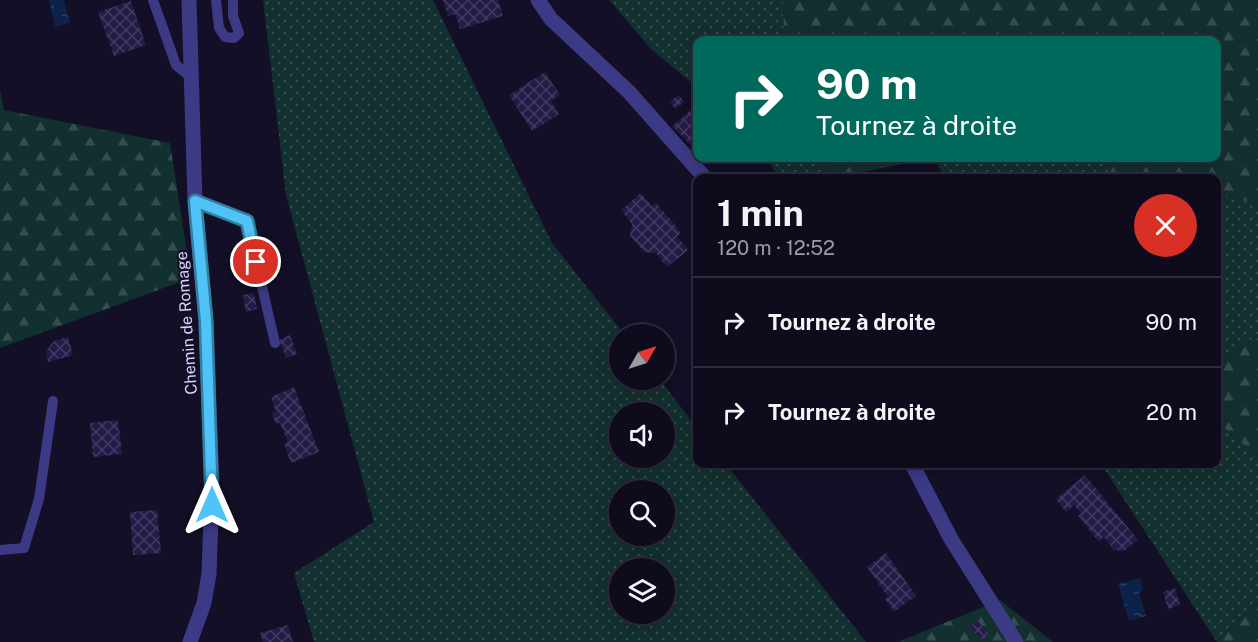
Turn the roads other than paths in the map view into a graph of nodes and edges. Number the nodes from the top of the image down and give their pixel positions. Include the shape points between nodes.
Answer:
1 (153, 0) edge
2 (189, 0) edge
3 (216, 0) edge
4 (233, 0) edge
5 (538, 0) edge
6 (192, 78) junction
7 (701, 174) edge
8 (195, 201) junction
9 (275, 343) dead end
10 (53, 400) dead end
11 (914, 468) edge
12 (0, 550) edge
13 (190, 642) edge
14 (1016, 642) edge

1 - 6 lane via 176,65
2 - 6 street, Chemin de Romage
3 - 4 lane via 219,28 225,37 234,38 239,33
5 - 7 street via 551,19 629,92
6 - 8 street, Chemin de Romage
8 - 9 lane via 247,221
8 - 13 street, Chemin de Romage via 206,321 212,487 209,574
10 - 12 lane via 39,499 24,548
11 - 14 street via 951,539

